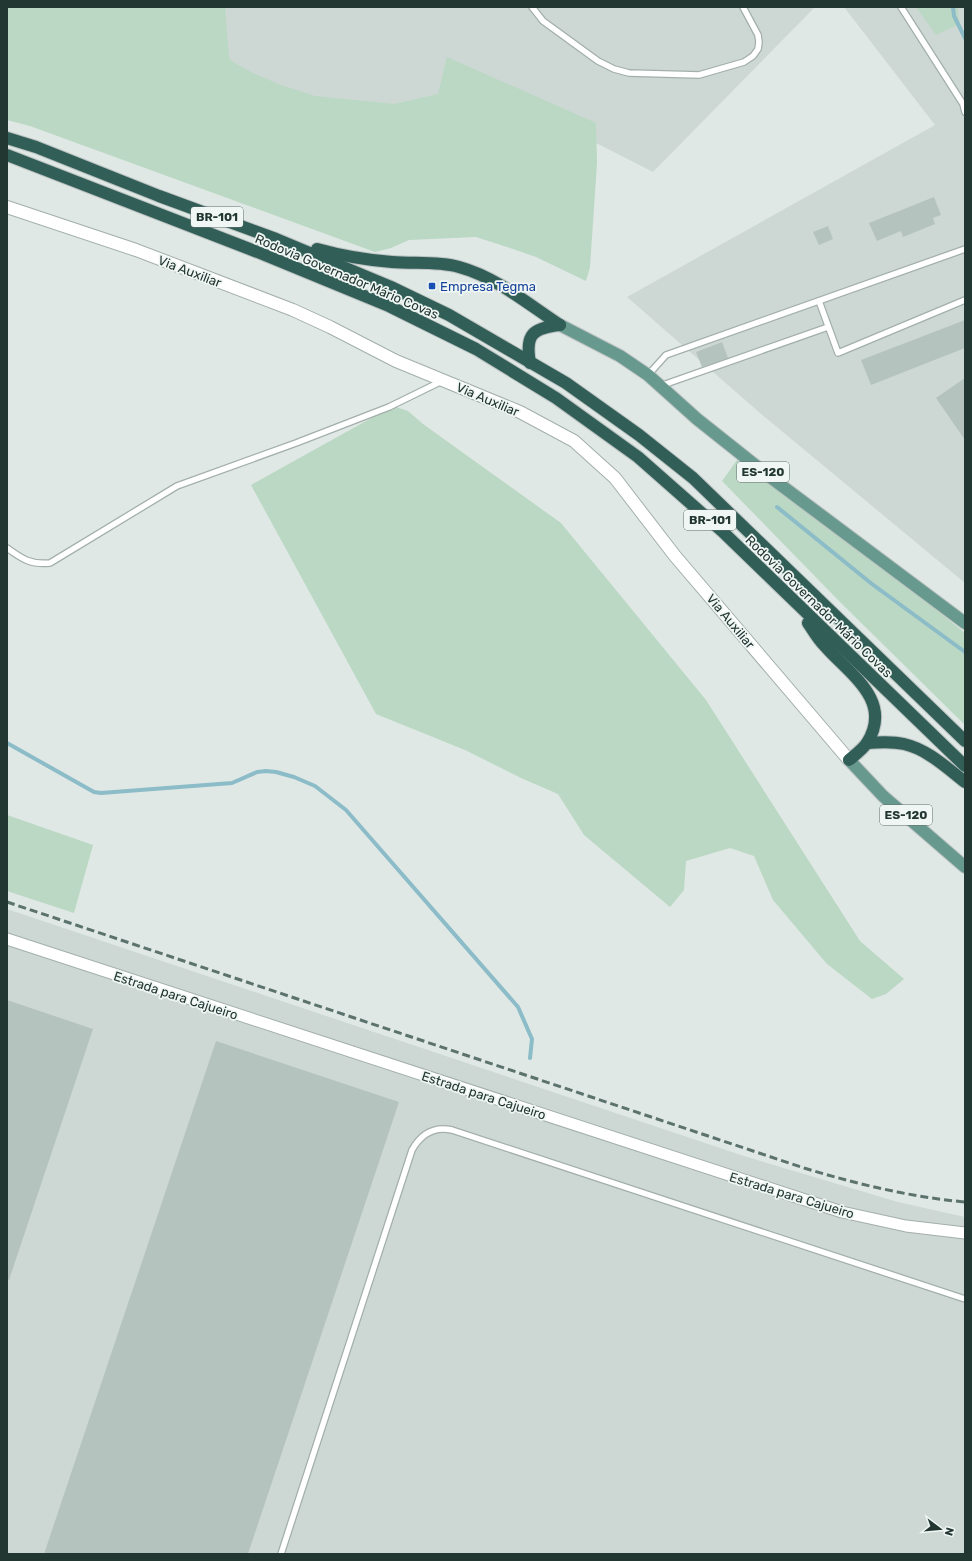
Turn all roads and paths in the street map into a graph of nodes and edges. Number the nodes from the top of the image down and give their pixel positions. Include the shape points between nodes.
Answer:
1 (532, 7) edge
2 (743, 7) edge
3 (901, 7) edge
4 (965, 112) edge
5 (7, 138) edge
6 (7, 155) edge
7 (7, 207) edge
8 (276, 239) junction
9 (965, 249) edge
10 (965, 300) edge
11 (819, 301) junction
12 (560, 325) junction
13 (828, 327) junction
14 (530, 363) junction
15 (648, 375) junction
16 (444, 380) junction
17 (660, 386) junction
18 (7, 548) edge
19 (791, 599) junction
20 (965, 624) edge
21 (965, 741) edge
22 (867, 743) junction
23 (850, 760) junction
24 (965, 766) edge
25 (965, 782) edge
26 (965, 867) edge
27 (7, 940) edge
28 (965, 1233) edge
29 (965, 1299) edge
30 (281, 1554) edge

1 - 2 lane via 542,21 598,61 614,69 629,73 699,75 744,62 758,49 758,35
3 - 4 lane via 963,104
5 - 8 highway, Rodovia Governador Mário Covas / BR-101
6 - 19 highway, Rodovia Governador Mário Covas / BR-101 via 324,279 420,320 490,357 556,398 638,457 722,531
7 - 16 street, Via Auxiliar via 136,250 293,310 396,360
8 - 12 highway via 366,260 459,267 494,281
8 - 14 highway, Rodovia Governador Mário Covas / BR-101 via 391,287 449,315
9 - 11 lane
10 - 13 lane via 838,353
11 - 13 lane
11 - 15 lane via 666,355
12 - 14 highway via 544,327 530,338
12 - 15 main road, ES-120 via 620,356
13 - 17 lane
14 - 21 highway, Rodovia Governador Mário Covas / BR-101 via 597,404 693,478
15 - 17 main road, ES-120
16 - 18 lane via 389,407 177,486 50,563 25,561
16 - 23 street, Via Auxiliar via 520,412 574,441 616,478 675,556
17 - 20 main road, ES-120 via 770,477
19 - 22 highway via 824,645 864,686 872,698 874,727
19 - 24 highway, Rodovia Governador Mário Covas / BR-101
22 - 23 highway
22 - 25 highway via 905,744 919,749
23 - 26 main road, ES-120 via 883,796
27 - 28 street, Estrada para Cajueiro via 842,1212 906,1226
29 - 30 lane via 452,1130 433,1130 421,1137 412,1150

